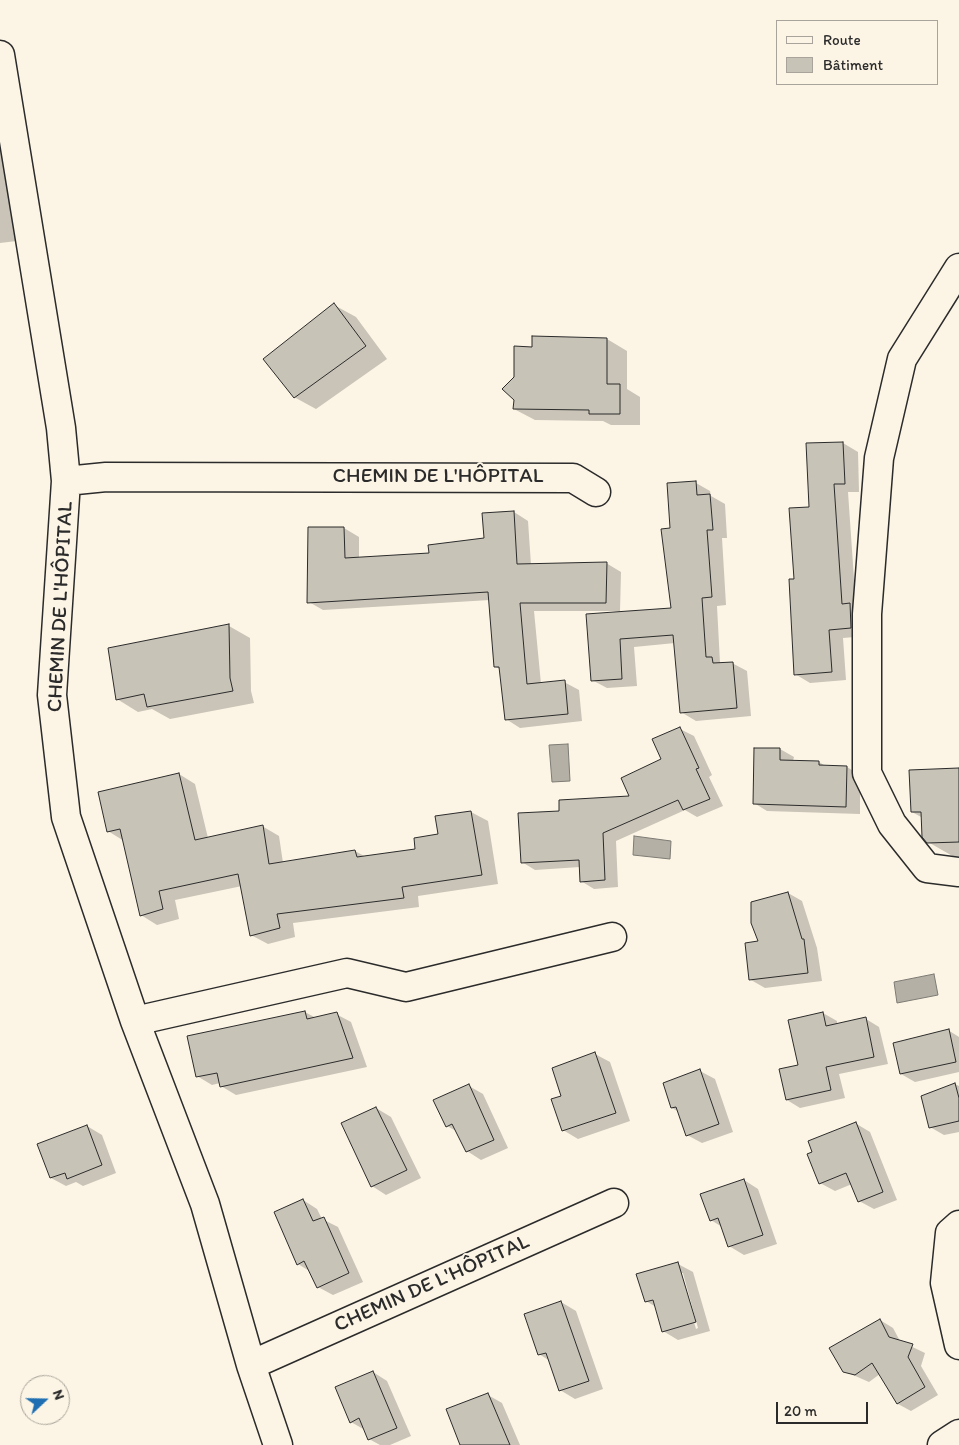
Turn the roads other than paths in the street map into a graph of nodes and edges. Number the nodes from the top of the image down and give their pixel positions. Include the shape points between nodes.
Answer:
1 (0, 55) edge
2 (959, 268) edge
3 (66, 481) junction
4 (596, 492) dead end
5 (959, 872) edge
6 (612, 937) dead end
7 (135, 1020) junction
8 (614, 1203) dead end
9 (959, 1225) edge
10 (959, 1345) edge
11 (251, 1365) junction
12 (959, 1434) edge
13 (278, 1445) edge
14 (942, 1445) edge

1 - 3 street, CHEMIN DE L'HÔPITAL via 61,428
2 - 5 street via 902,359 879,458 867,614 867,773 892,824 927,868
3 - 4 street, CHEMIN DE L'HÔPITAL via 106,477 573,478
3 - 7 street, CHEMIN DE L'HÔPITAL via 52,695 66,816
6 - 7 street via 406,986 347,973
7 - 11 street, CHEMIN DE L'HÔPITAL via 205,1204
8 - 11 street, CHEMIN DE L'HÔPITAL
9 - 10 street via 950,1233 944,1283
11 - 13 street, CHEMIN DE L'HÔPITAL
12 - 14 street

